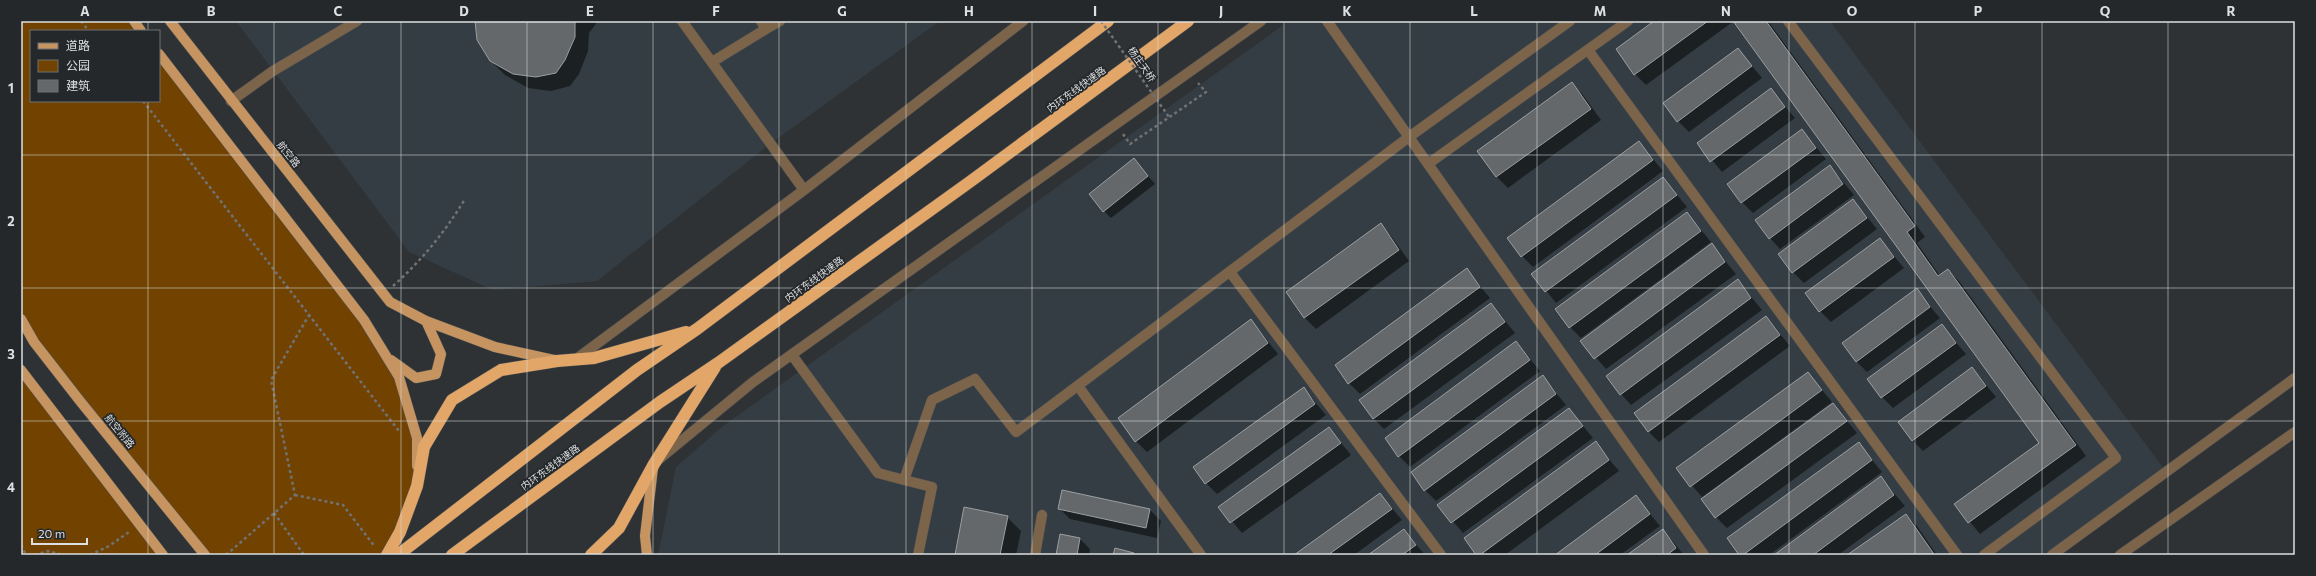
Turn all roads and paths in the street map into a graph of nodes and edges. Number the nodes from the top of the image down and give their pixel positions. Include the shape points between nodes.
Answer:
1 (81, 21) edge
2 (134, 21) edge
3 (170, 21) edge
4 (357, 21) edge
5 (682, 21) edge
6 (780, 21) edge
7 (1023, 21) edge
8 (1101, 21) edge
9 (1108, 21) edge
10 (1188, 21) edge
11 (1261, 21) edge
12 (1327, 21) edge
13 (1570, 21) edge
14 (1628, 21) edge
15 (1788, 21) edge
16 (764, 25) edge
17 (88, 30) edge
18 (140, 30) edge
19 (1588, 50) junction
20 (160, 55) edge
21 (712, 62) junction
22 (1206, 92) dead end
23 (144, 102) edge
24 (231, 102) junction
25 (1169, 117) junction
26 (1409, 137) junction
27 (1130, 144) dead end
28 (1428, 164) junction
29 (804, 190) junction
30 (465, 199) dead end
31 (1230, 272) junction
32 (387, 298) junction
33 (309, 315) junction
34 (21, 319) edge
35 (426, 321) junction
36 (697, 329) junction
37 (792, 355) junction
38 (386, 356) junction
39 (575, 360) junction
40 (558, 361) junction
41 (718, 363) junction
42 (21, 370) edge
43 (2295, 378) edge
44 (1078, 386) junction
45 (2295, 432) edge
46 (417, 454) junction
47 (654, 464) junction
48 (904, 480) junction
49 (417, 486) junction
50 (295, 495) junction
51 (274, 513) junction
52 (1042, 515) dead end
53 (139, 525) junction
54 (21, 544) edge
55 (376, 549) dead end
56 (26, 555) edge
57 (35, 555) edge
58 (63, 555) edge
59 (90, 555) edge
60 (163, 555) edge
61 (205, 555) edge
62 (226, 555) edge
63 (304, 555) edge
64 (387, 555) edge
65 (398, 555) edge
66 (452, 555) edge
67 (591, 555) edge
68 (647, 555) edge
69 (918, 555) edge
70 (1035, 555) edge
71 (1201, 555) edge
72 (1441, 555) edge
73 (1704, 555) edge
74 (1957, 555) edge
75 (1984, 555) edge
76 (2052, 555) edge
77 (2120, 555) edge

1 - 17 path
2 - 18 main road
3 - 24 main road, 航空路
4 - 24 street via 273,71
5 - 21 street
6 - 16 street
7 - 29 street
8 - 25 path, 杨庄天桥, bridge
9 - 36 highway
10 - 41 highway, 内环东线快速路
11 - 37 street
12 - 26 street
13 - 26 street
14 - 19 street
15 - 75 street via 2116,458
16 - 21 street
19 - 28 street
19 - 74 street
20 - 38 main road via 364,320
21 - 29 street
22 - 25 path
23 - 33 path
24 - 32 main road, 航空路
25 - 27 path
26 - 28 street
26 - 31 street
28 - 73 street
29 - 39 street
30 - 32 path via 448,228
31 - 44 street
31 - 72 street
32 - 35 main road
33 - 46 path
33 - 50 path via 271,380
34 - 61 main road, 航空附路 via 34,342 80,401
35 - 38 main road via 441,354 436,374 416,378
35 - 40 main road via 495,347
36 - 39 highway via 594,358
36 - 65 highway via 637,370
37 - 47 street via 753,382
37 - 48 street via 878,473
38 - 46 main road via 399,377 417,438
39 - 40 highway
40 - 49 highway via 502,370 452,400 424,446
41 - 47 highway
41 - 66 highway, 内环东线快速路 via 660,402
42 - 53 main road
43 - 76 street
44 - 48 street via 1016,432 975,379 932,400
44 - 71 street
45 - 77 street
46 - 49 main road
47 - 67 highway via 619,528
47 - 68 main road via 645,536
48 - 69 street via 932,488
49 - 64 highway via 400,532
50 - 51 path
50 - 55 path via 343,505
51 - 62 path
51 - 63 path
52 - 70 street
53 - 59 path via 109,546
53 - 60 main road
54 - 56 path
57 - 58 path via 48,551

